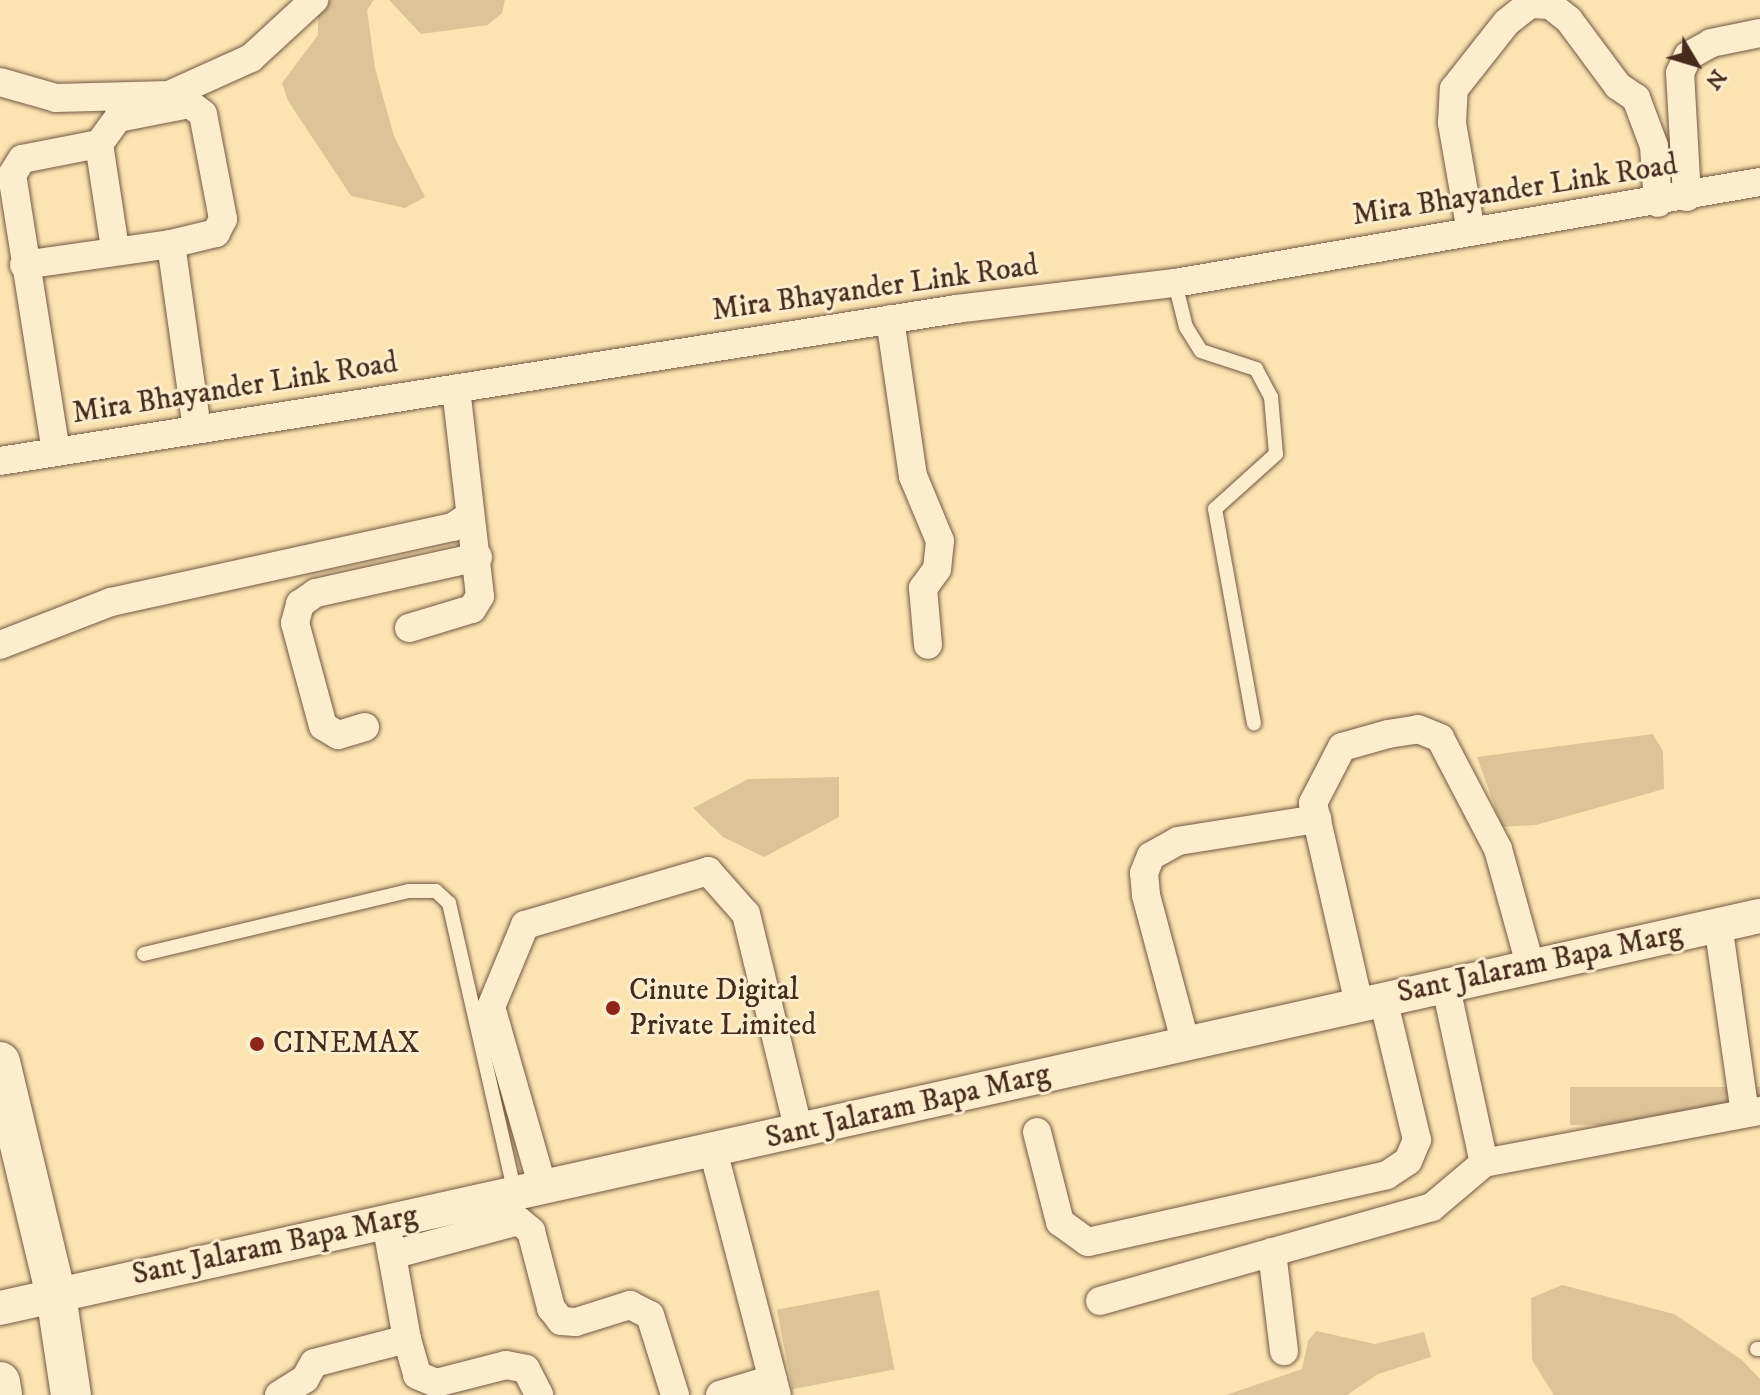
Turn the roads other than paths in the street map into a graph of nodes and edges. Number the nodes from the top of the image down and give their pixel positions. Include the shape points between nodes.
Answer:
1 (314, 0) edge
2 (1760, 33) edge
3 (0, 82) edge
4 (99, 144) junction
5 (1760, 182) edge
6 (1687, 197) junction
7 (1658, 203) junction
8 (1471, 232) junction
9 (171, 244) junction
10 (115, 249) junction
11 (24, 265) junction
12 (1175, 283) junction
13 (890, 319) junction
14 (456, 388) junction
15 (197, 429) junction
16 (56, 452) junction
17 (0, 461) edge
18 (463, 520) dead end
19 (478, 557) junction
20 (409, 628) dead end
21 (0, 645) edge
22 (928, 645) dead end
23 (1254, 723) dead end
24 (365, 727) dead end
25 (1317, 819) junction
26 (1760, 916) edge
27 (1718, 924) junction
28 (144, 954) dead end
29 (1530, 964) junction
30 (1445, 983) junction
31 (1371, 1001) junction
32 (1185, 1041) junction
33 (0, 1062) edge
34 (1752, 1112) edge
35 (799, 1131) junction
36 (1037, 1132) dead end
37 (713, 1150) junction
38 (1484, 1163) junction
39 (529, 1191) junction
40 (389, 1238) junction
41 (1272, 1252) junction
42 (56, 1295) junction
43 (1100, 1301) dead end
44 (0, 1308) edge
45 (407, 1339) junction
46 (1284, 1351) dead end
47 (0, 1382) edge
48 (767, 1388) edge
49 (2, 1395) edge
50 (71, 1395) edge
51 (279, 1395) edge
52 (539, 1395) edge
53 (675, 1395) edge
54 (720, 1395) edge

1 - 3 street via 251,58 169,95 56,98
2 - 6 street via 1711,43 1688,56 1680,73
4 - 9 street via 118,118 190,104 203,114 223,219 216,233
4 - 10 street
4 - 11 street via 22,159 12,175
5 - 6 street, Mira Bhayander Link Road
6 - 7 street, Mira Bhayander Link Road
7 - 8 street, Mira Bhayander Link Road
7 - 8 street via 1654,146 1636,98 1618,86 1569,20 1550,5 1530,4 1507,22 1454,89 1452,123
8 - 12 street, Mira Bhayander Link Road
9 - 10 street
9 - 15 street
10 - 11 street
11 - 16 street
12 - 13 street, Mira Bhayander Link Road
12 - 23 lane via 1186,327 1201,351 1256,369 1271,397 1276,454 1215,509
13 - 14 street, Mira Bhayander Link Road
13 - 22 street via 913,476 940,541 937,569 923,588
14 - 15 street, Mira Bhayander Link Road
14 - 19 street
15 - 16 street, Mira Bhayander Link Road
16 - 17 street, Mira Bhayander Link Road
18 - 21 street via 453,527 111,602
19 - 20 street via 480,596 472,609
19 - 24 street via 316,593 300,604 295,623 323,726 338,735
25 - 29 street via 1315,793 1342,747 1418,729 1440,738 1498,849
25 - 31 street
25 - 32 street via 1178,841 1151,856 1144,873 1146,895
26 - 27 street, Sant Jalaram Bapa Marg
27 - 29 street, Sant Jalaram Bapa Marg
27 - 34 street
28 - 39 lane via 409,891 436,891 449,903
29 - 30 street, Sant Jalaram Bapa Marg
30 - 31 street, Sant Jalaram Bapa Marg
30 - 38 street
31 - 32 street, Sant Jalaram Bapa Marg
31 - 36 street via 1417,1140 1408,1161 1387,1175 1088,1242 1060,1222
32 - 35 street, Sant Jalaram Bapa Marg
33 - 42 main road
34 - 38 street
35 - 37 street, Sant Jalaram Bapa Marg
35 - 39 street via 746,914 708,871 525,925 491,1007
37 - 39 street, Sant Jalaram Bapa Marg
37 - 48 street
38 - 41 street via 1432,1207
39 - 40 street, Sant Jalaram Bapa Marg
40 - 42 street, Sant Jalaram Bapa Marg
40 - 45 street
40 - 53 street via 519,1221 531,1231 551,1308 561,1321 576,1322 630,1305 650,1315
41 - 43 street
41 - 46 street
42 - 44 street, Sant Jalaram Bapa Marg
42 - 50 main road
45 - 51 street via 314,1363 305,1379
45 - 52 street via 417,1375 436,1383 506,1365 526,1369
47 - 49 main road
48 - 54 street

